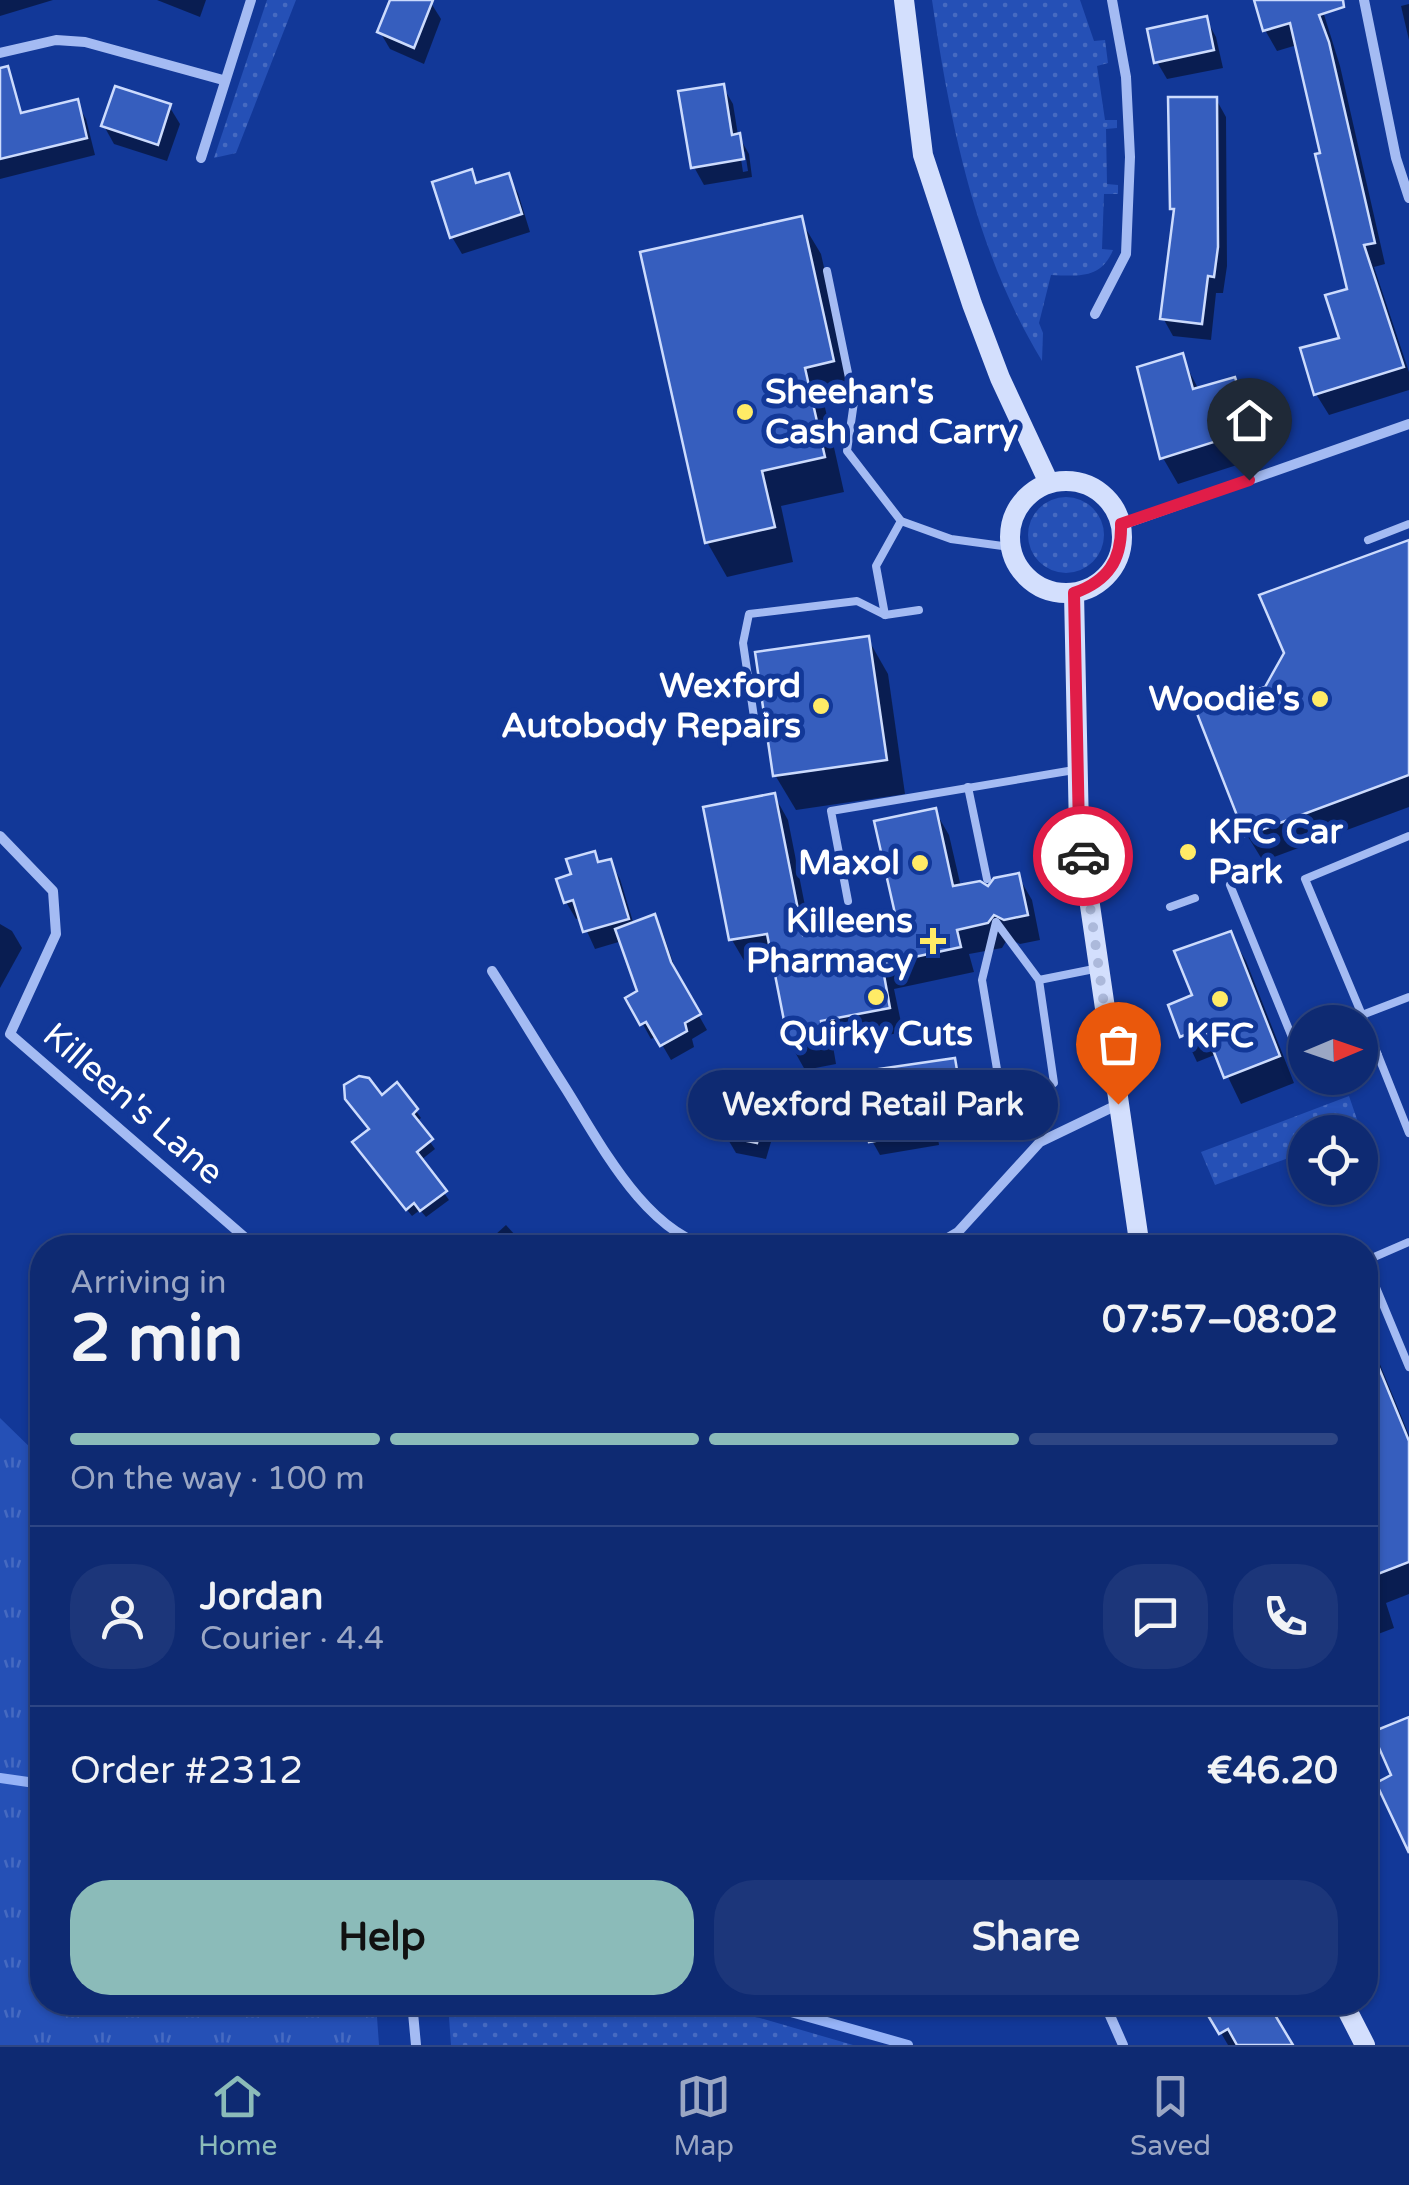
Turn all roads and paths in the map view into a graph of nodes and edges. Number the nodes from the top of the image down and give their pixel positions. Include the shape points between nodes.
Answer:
1 (250, 0) edge
2 (904, 0) edge
3 (1112, 0) edge
4 (1364, 0) edge
5 (0, 53) edge
6 (223, 80) junction
7 (200, 158) dead end
8 (1409, 198) edge
9 (827, 270) dead end
10 (1095, 314) dead end
11 (1409, 424) edge
12 (1049, 483) junction
13 (901, 521) junction
14 (1121, 524) junction
15 (1409, 524) edge
16 (1368, 540) dead end
17 (1010, 547) junction
18 (1074, 593) junction
19 (920, 610) dead end
20 (884, 616) junction
21 (755, 724) dead end
22 (1079, 769) junction
23 (968, 788) junction
24 (0, 836) edge
25 (1409, 836) edge
26 (986, 880) dead end
27 (1230, 885) dead end
28 (1195, 898) dead end
29 (848, 900) dead end
30 (1170, 908) dead end
31 (1099, 968) junction
32 (492, 971) dead end
33 (1040, 980) junction
34 (1409, 997) edge
35 (1358, 1005) edge
36 (1378, 1008) edge
37 (1288, 1027) edge
38 (1378, 1055) edge
39 (1118, 1104) junction
40 (1409, 1134) edge
41 (242, 1235) edge
42 (686, 1235) edge
43 (953, 1235) edge
44 (1138, 1235) edge
45 (1409, 1242) edge
46 (1378, 1255) edge
47 (1378, 1290) edge
48 (1409, 1368) edge
49 (413, 2015) edge
50 (1109, 2015) edge
51 (1350, 2015) edge
52 (416, 2045) edge
53 (1122, 2045) edge
54 (1366, 2045) edge

1 - 6 street
2 - 12 main road via 922,155 986,341
3 - 10 street via 1126,77 1126,254
4 - 8 street
5 - 6 street via 56,40 85,42
6 - 7 street
9 - 13 lane via 854,402 847,450
11 - 14 street
12 - 14 main road via 1084,484 1100,493
12 - 17 main road via 1020,504 1011,520
13 - 17 lane via 951,539
13 - 20 lane via 876,566
14 - 18 main road via 1117,560 1092,587
15 - 16 lane
17 - 18 main road via 1037,586
18 - 22 main road
19 - 20 lane
20 - 21 lane via 857,601 749,614 743,643
22 - 23 lane
22 - 31 main road via 1079,830
23 - 26 lane
23 - 29 lane via 832,812
24 - 41 street, Killeen's Lane via 53,890 56,934 10,1034
25 - 35 lane via 1306,879
27 - 37 lane
28 - 30 lane
31 - 33 lane
31 - 39 main road
32 - 42 street via 621,1177
33 - 33 lane via 996,922 982,980 1003,1105 1017,1114 1054,1083
34 - 36 lane
38 - 40 lane
39 - 43 street via 1040,1142
39 - 44 main road
45 - 46 lane
47 - 48 lane
49 - 52 street
50 - 53 street
51 - 54 main road

